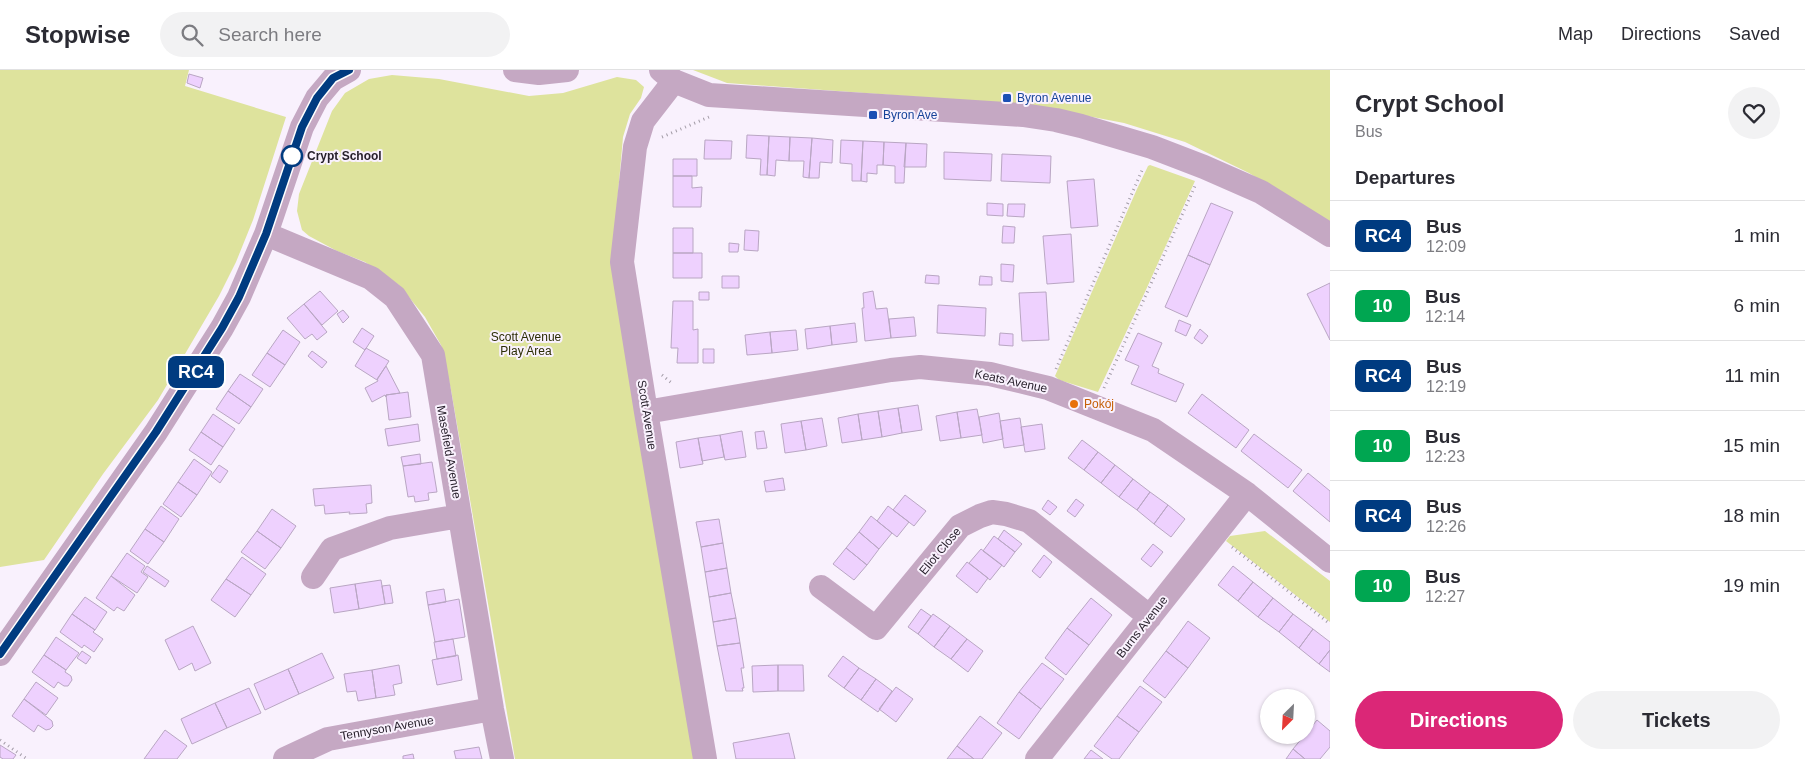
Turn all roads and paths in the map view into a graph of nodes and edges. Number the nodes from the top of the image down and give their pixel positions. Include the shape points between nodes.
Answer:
1 (514, 70) edge
2 (567, 70) edge
3 (335, 73) edge
4 (668, 76) edge
5 (737, 95) junction
6 (636, 147) junction
7 (1144, 166) dead end
8 (1204, 167) junction
9 (266, 234) junction
10 (1330, 235) edge
11 (659, 373) dead end
12 (679, 388) dead end
13 (1048, 388) junction
14 (1096, 406) junction
15 (646, 412) junction
16 (1246, 494) junction
17 (460, 516) junction
18 (1228, 544) dead end
19 (1330, 561) edge
20 (313, 577) dead end
21 (821, 587) dead end
22 (1150, 617) junction
23 (1330, 624) edge
24 (0, 654) edge
25 (492, 709) junction
26 (0, 740) edge
27 (27, 759) edge
28 (286, 759) edge
29 (502, 759) edge
30 (705, 759) edge
31 (1037, 759) edge

1 - 2 street via 539,73
3 - 9 street via 302,127
4 - 5 street via 709,95
4 - 6 street, Scott Avenue via 643,121
5 - 6 path via 705,120
5 - 8 street via 1056,120 1152,146
6 - 15 street, Scott Avenue via 622,262
7 - 13 path
8 - 10 street via 1260,192
8 - 14 path
9 - 17 street, Masefield Avenue via 371,278 395,297 433,355
9 - 24 street via 239,297 194,375
11 - 12 path
13 - 14 street, Keats Avenue
13 - 15 street, Keats Avenue via 990,374 920,367
14 - 16 street, Keats Avenue via 1153,430
15 - 30 street, Scott Avenue
16 - 19 street, Keats Avenue
16 - 22 street, Burns Avenue
17 - 20 street via 390,528 332,549
17 - 25 street, Masefield Avenue
18 - 23 path
21 - 22 street, Eliot Close via 876,628 960,526 992,512 1029,521
22 - 31 street, Burns Avenue
25 - 28 street, Tennyson Avenue via 328,739
25 - 29 street, Masefield Avenue
26 - 27 path

